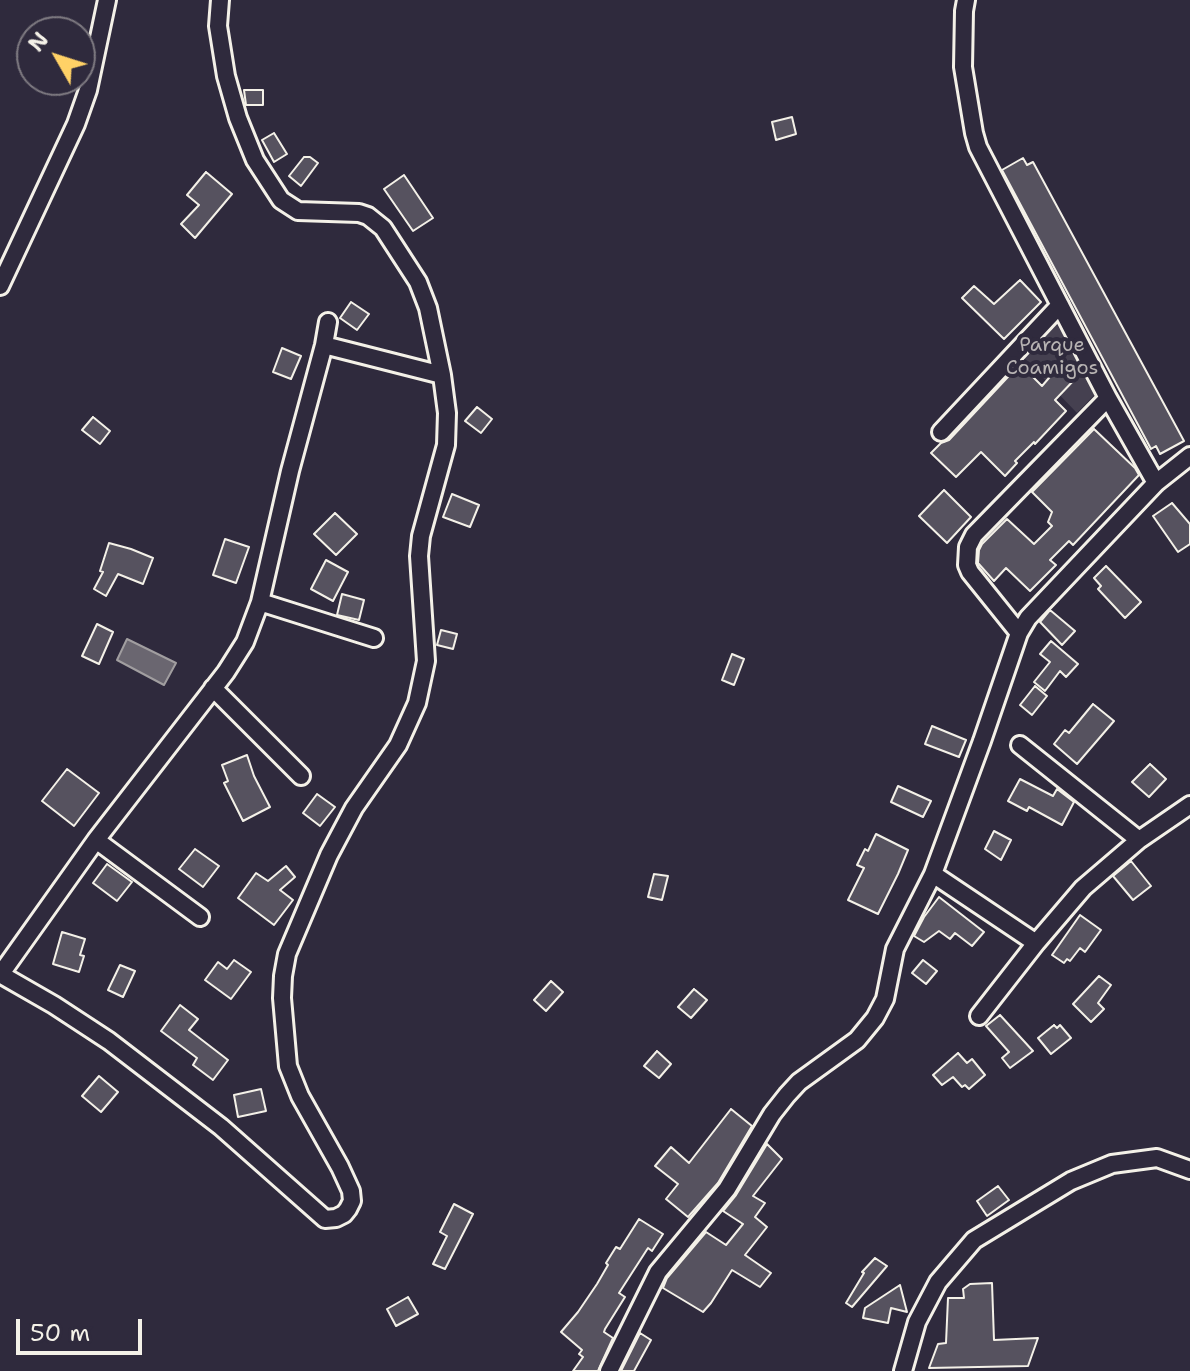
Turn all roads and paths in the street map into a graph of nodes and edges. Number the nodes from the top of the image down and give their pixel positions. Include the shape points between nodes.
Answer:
1 (107, 0) edge
2 (220, 0) edge
3 (966, 0) edge
4 (0, 286) edge
5 (1060, 305) junction
6 (328, 322) dead end
7 (324, 345) junction
8 (442, 375) junction
9 (1108, 398) junction
10 (941, 432) dead end
11 (1190, 456) edge
12 (1156, 483) junction
13 (260, 602) junction
14 (1019, 633) junction
15 (374, 638) dead end
16 (213, 688) junction
17 (1020, 745) dead end
18 (301, 776) dead end
19 (1190, 805) edge
20 (96, 840) junction
21 (1139, 840) junction
22 (933, 874) junction
23 (200, 917) dead end
24 (1036, 943) junction
25 (0, 975) edge
26 (979, 1016) dead end
27 (1190, 1170) edge
28 (609, 1371) edge
29 (903, 1371) edge

1 - 4 street via 76,124
2 - 8 street via 218,26 226,76 255,160 281,200 298,211 359,213 383,228 418,282
3 - 5 street via 963,67 974,133
5 - 9 street
5 - 10 street
6 - 7 street
7 - 8 street
7 - 13 street
8 - 25 street via 446,445 421,536 426,661 417,703 398,745 329,855 287,954 283,976 288,1066 351,1191 348,1209 325,1219 221,1127 109,1041
9 - 12 street
9 - 14 street via 968,547 970,572
11 - 12 street
12 - 14 street via 1035,608
13 - 15 street
13 - 16 street via 245,642
14 - 22 street
16 - 18 street
16 - 20 street
17 - 21 street
19 - 21 street
20 - 23 street
20 - 25 street
21 - 24 street via 1083,888
22 - 24 street
22 - 28 street via 898,942 885,999 875,1018 857,1040 799,1082 779,1105 727,1189 652,1283
24 - 26 street
27 - 29 street via 1157,1158 1112,1164 1071,1181 974,1240 938,1282 917,1322

